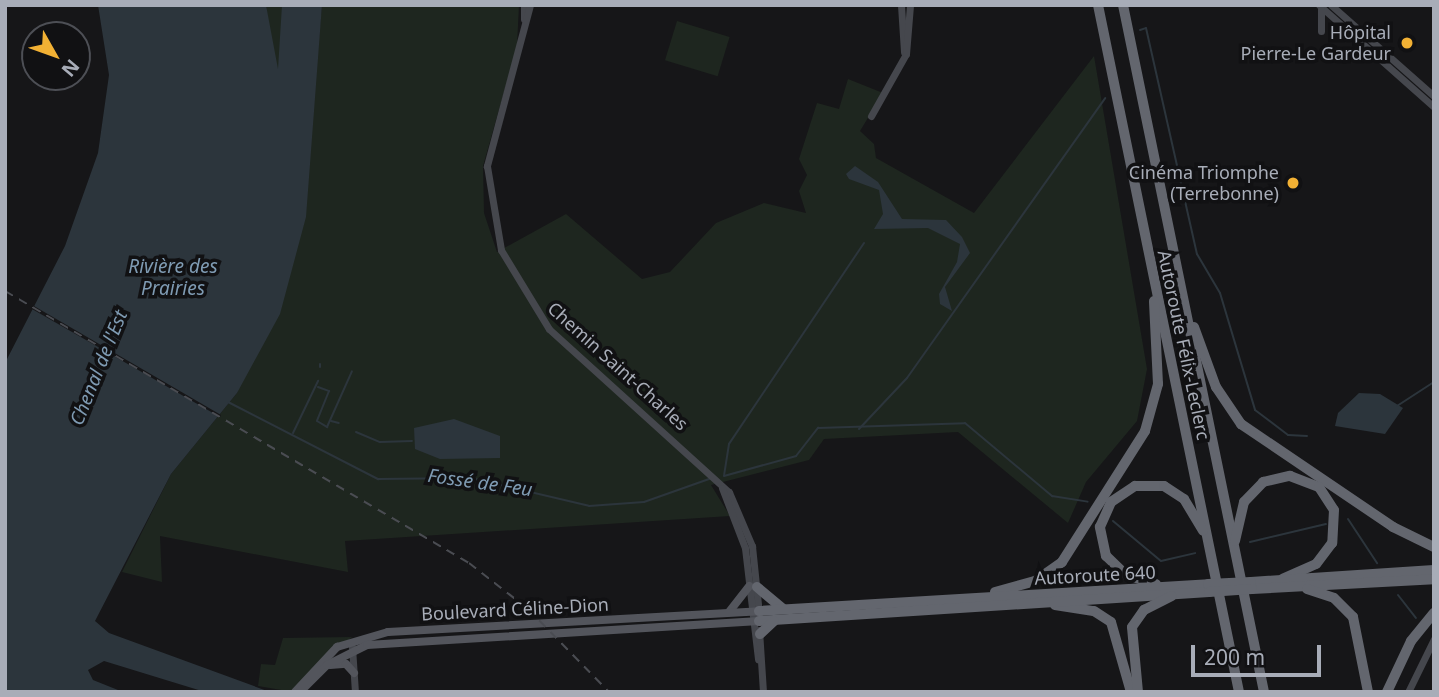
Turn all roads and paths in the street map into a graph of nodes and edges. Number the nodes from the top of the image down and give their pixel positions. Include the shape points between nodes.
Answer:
1 (524, 5) edge
2 (530, 5) edge
3 (901, 5) edge
4 (910, 5) edge
5 (1098, 5) edge
6 (1123, 5) edge
7 (1319, 5) edge
8 (1331, 5) edge
9 (524, 23) junction
10 (1321, 31) dead end
11 (900, 66) junction
12 (1434, 96) edge
13 (1434, 107) edge
14 (871, 116) dead end
15 (1151, 262) junction
16 (1181, 290) junction
17 (1208, 541) junction
18 (1434, 547) edge
19 (1234, 548) junction
20 (1434, 570) edge
21 (1283, 579) junction
22 (1434, 579) edge
23 (753, 586) junction
24 (1252, 586) junction
25 (1166, 587) junction
26 (1300, 587) junction
27 (1209, 588) junction
28 (1176, 594) junction
29 (969, 598) junction
30 (1037, 602) junction
31 (783, 609) junction
32 (729, 612) junction
33 (1434, 612) edge
34 (755, 616) junction
35 (774, 620) junction
36 (760, 634) junction
37 (1434, 639) edge
38 (352, 645) junction
39 (1230, 648) junction
40 (762, 670) junction
41 (354, 673) junction
42 (314, 677) junction
43 (1264, 688) edge
44 (295, 692) edge
45 (300, 692) edge
46 (355, 692) edge
47 (763, 692) edge
48 (1131, 692) edge
49 (1138, 692) edge
50 (1233, 692) edge
51 (1239, 692) edge
52 (1368, 692) edge
53 (1387, 692) edge
54 (1408, 692) edge

1 - 9 main road, Chemin Saint-Charles
2 - 9 main road, Chemin Saint-Charles
3 - 11 main road
4 - 11 main road via 909,42
5 - 15 highway, Autoroute Félix-Leclerc
6 - 16 highway, Autoroute Félix-Leclerc
7 - 10 main road
7 - 13 main road
8 - 12 main road
9 - 23 main road, Chemin Saint-Charles via 486,171 503,257 549,329 719,479 742,522
11 - 14 main road
15 - 17 highway, Autoroute Félix-Leclerc
15 - 29 highway via 1158,384 1145,431 1055,569 1031,583
16 - 18 highway via 1216,387 1241,424 1393,527
16 - 19 highway, Autoroute Félix-Leclerc
17 - 25 highway via 1187,502 1167,487 1139,485 1114,499 1100,527 1108,560 1132,578
17 - 39 highway, Autoroute Félix-Leclerc
19 - 21 highway via 1243,505 1257,486 1284,475 1314,484 1334,510 1333,540 1318,562
19 - 43 highway, Autoroute Félix-Leclerc
20 - 21 highway, Autoroute 640
21 - 24 highway, Autoroute 640
22 - 26 highway, Autoroute 640
23 - 31 highway
23 - 32 main road
23 - 34 main road, Chemin Saint-Charles
24 - 26 highway, Autoroute 640
24 - 27 highway, Autoroute 640, bridge
25 - 27 highway, Autoroute 640
25 - 29 highway, Autoroute 640
26 - 52 highway via 1334,598 1350,613
27 - 28 highway, Autoroute 640
28 - 30 highway, Autoroute 640
28 - 49 highway via 1144,610 1132,627
29 - 31 highway, Autoroute 640
30 - 35 highway, Autoroute 640
30 - 48 highway via 1091,610 1111,622
31 - 34 highway, Autoroute 640
32 - 34 main road, Boulevard Céline-Dion
32 - 38 main road, Boulevard Céline-Dion via 388,632
33 - 53 highway via 1411,641
34 - 35 highway, Autoroute 640
34 - 36 main road
34 - 38 main road, Boulevard Céline-Dion via 715,623
34 - 40 main road
35 - 36 highway
36 - 40 main road
37 - 54 main road
38 - 41 main road
38 - 42 main road, Boulevard Céline-Dion
38 - 44 main road, Boulevard Céline-Dion via 326,655
39 - 50 highway
39 - 51 highway, Autoroute Félix-Leclerc
40 - 47 main road
41 - 42 main road via 337,662
41 - 46 main road
42 - 45 main road, Boulevard Céline-Dion

